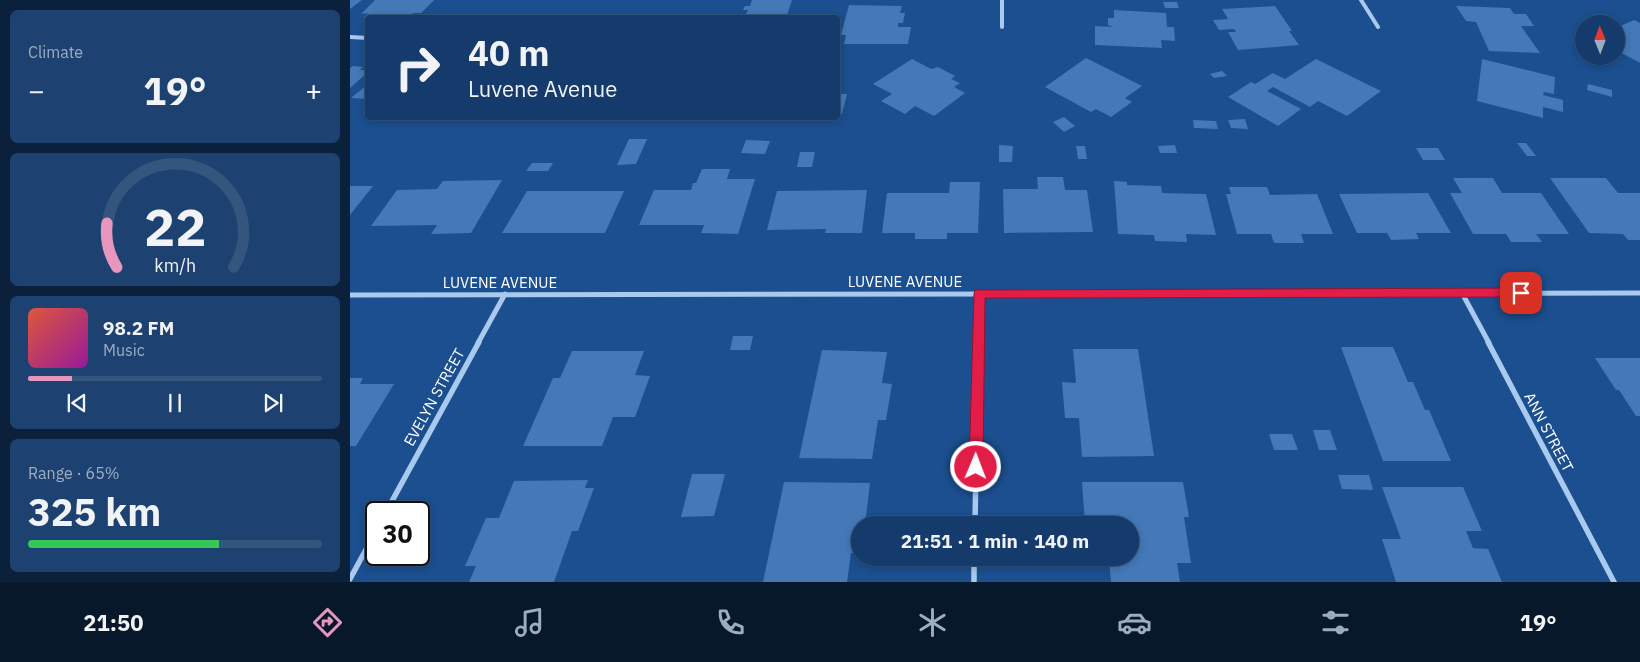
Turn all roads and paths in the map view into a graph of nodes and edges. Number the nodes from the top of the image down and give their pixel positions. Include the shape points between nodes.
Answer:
1 (1002, 0) edge
2 (1361, 0) edge
3 (1002, 27) dead end
4 (1378, 27) dead end
5 (350, 37) edge
6 (365, 38) edge
7 (1462, 293) junction
8 (1640, 293) edge
9 (350, 294) edge
10 (505, 294) junction
11 (979, 294) junction
12 (392, 501) edge
13 (975, 516) edge
14 (365, 551) edge
15 (974, 566) edge
16 (350, 579) edge
17 (974, 582) edge
18 (1614, 582) edge

1 - 3 street
2 - 4 street
5 - 6 street
7 - 8 street, LUVENE AVENUE
7 - 11 street, LUVENE AVENUE
7 - 18 street, ANN STREET
9 - 10 street, LUVENE AVENUE
10 - 11 street, LUVENE AVENUE
10 - 12 street, EVELYN STREET
11 - 13 street
14 - 16 street
15 - 17 street

